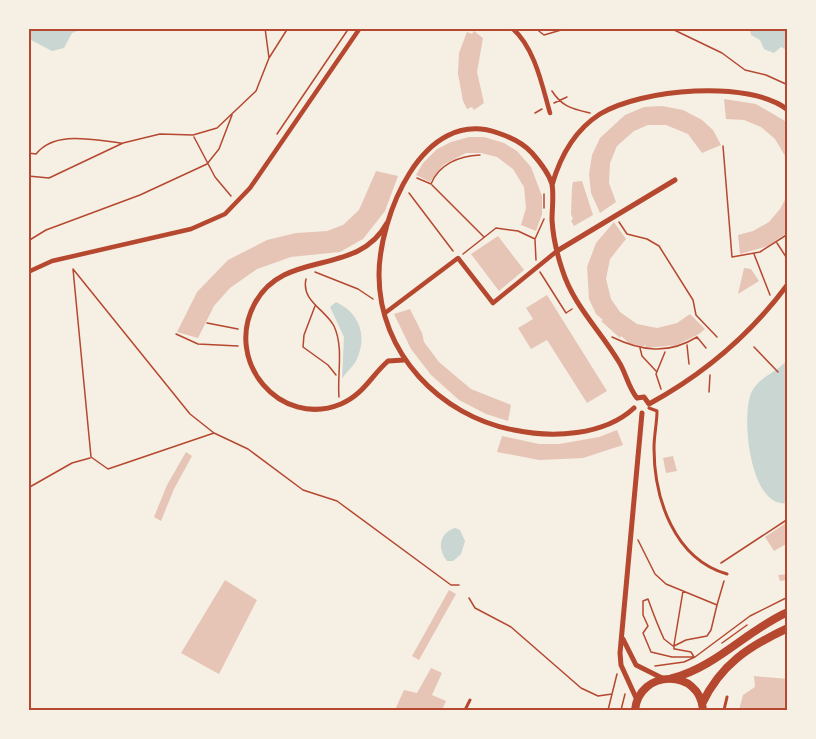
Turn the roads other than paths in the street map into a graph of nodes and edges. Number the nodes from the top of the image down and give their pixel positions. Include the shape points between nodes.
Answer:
1 (360, 28) edge
2 (512, 28) edge
3 (788, 110) edge
4 (550, 113) dead end
5 (675, 180) dead end
6 (552, 185) junction
7 (393, 212) junction
8 (557, 252) junction
9 (28, 272) edge
10 (788, 284) edge
11 (385, 313) junction
12 (404, 360) junction
13 (637, 398) junction
14 (649, 406) junction
15 (634, 408) junction
16 (642, 413) junction
17 (727, 574) road end
18 (788, 612) edge
19 (788, 628) edge
20 (622, 636) junction
21 (662, 678) junction
22 (673, 678) junction
23 (727, 697) dead end
24 (470, 700) dead end
25 (637, 701) junction
26 (703, 707) edge
27 (465, 711) edge
28 (635, 711) edge
29 (724, 711) edge

1 - 9 street via 250,189 225,214 191,229 52,261
2 - 4 street via 525,41
3 - 6 street via 745,92 669,93 622,105 599,115 566,150
5 - 8 street
6 - 7 street via 532,152 517,141 491,131 463,130 435,143 414,164
6 - 8 street
7 - 11 street via 380,256
7 - 12 street via 384,229 360,250 337,260 295,268 270,283 249,314 245,353 266,388 284,402 313,408 352,399 388,361
8 - 11 street via 492,303 458,258
8 - 13 street via 578,305 620,363
10 - 14 street via 730,347 687,383
11 - 12 street via 392,340
12 - 15 street via 431,390 474,419 495,427 533,434 586,430 622,419
13 - 14 street via 644,397
13 - 15 street
14 - 16 street
14 - 17 lane via 657,411 654,448 666,513 682,547 695,560
15 - 16 street
16 - 20 street
18 - 22 main road via 691,674
19 - 26 main road via 722,669
20 - 21 street via 636,665
20 - 25 street via 621,665
21 - 22 main road
21 - 25 main road via 651,683
22 - 26 main road via 692,686
23 - 29 lane
24 - 27 lane
25 - 28 main road

